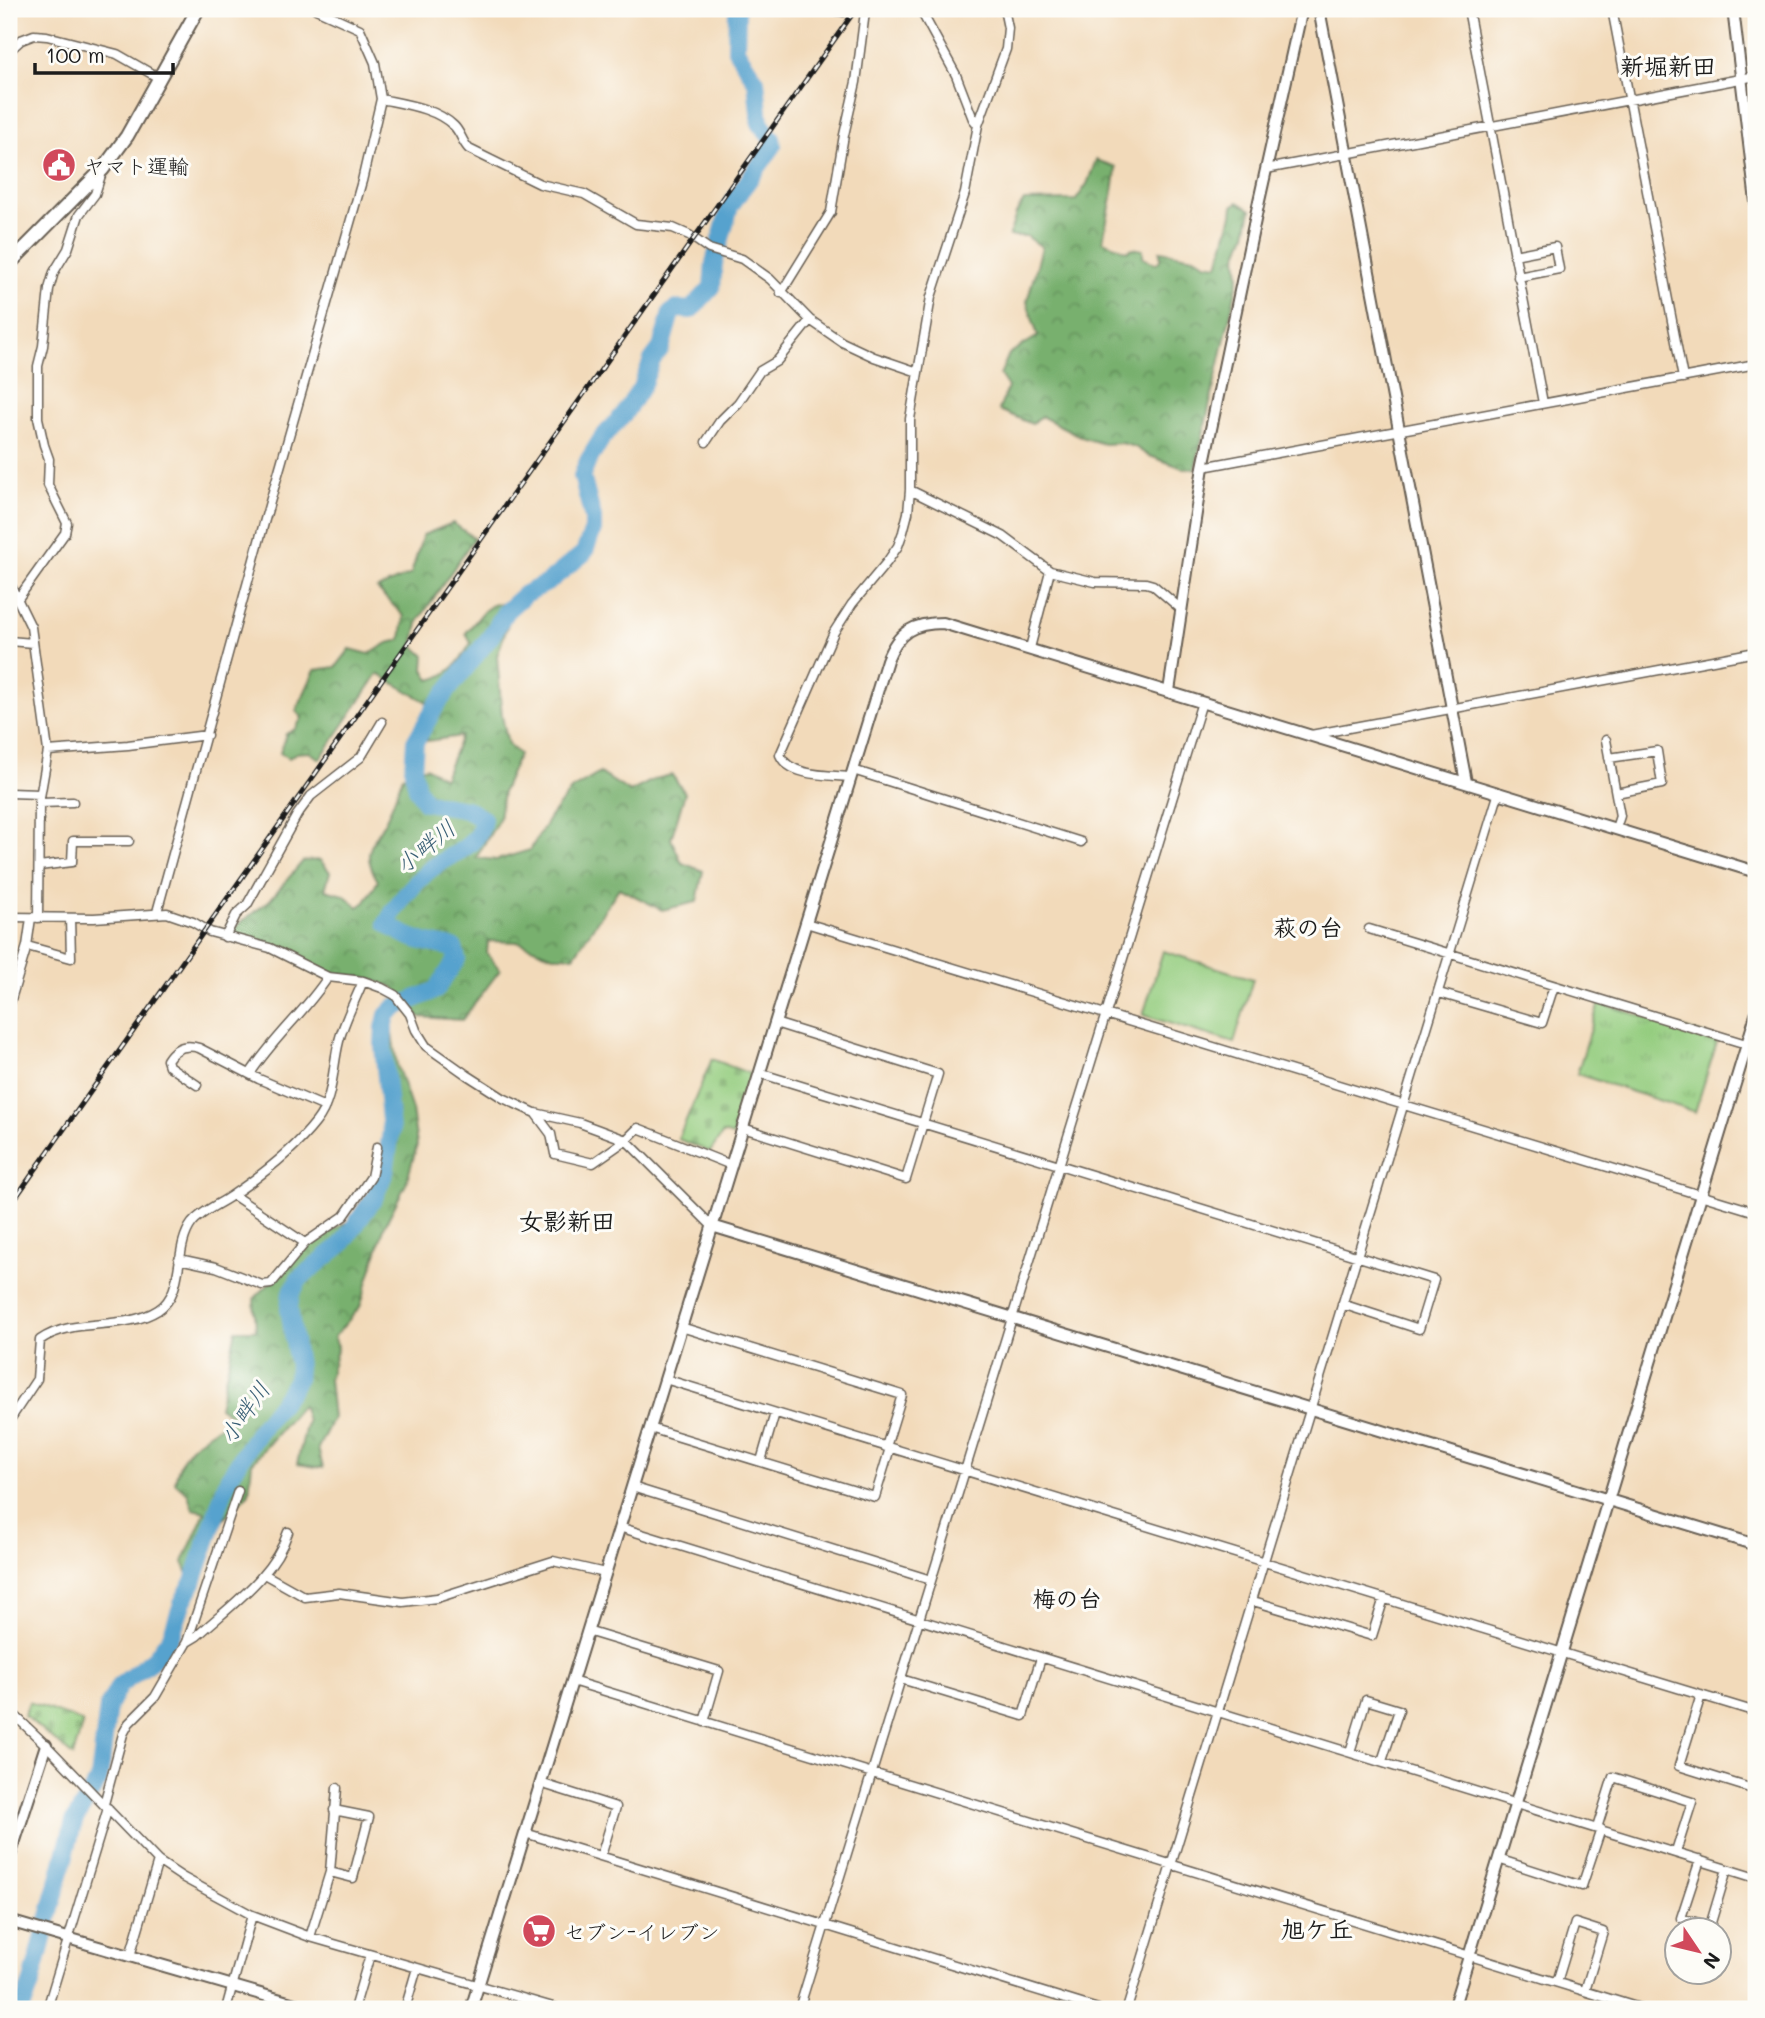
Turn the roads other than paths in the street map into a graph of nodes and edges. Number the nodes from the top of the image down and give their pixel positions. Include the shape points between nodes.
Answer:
1 (198, 9) edge
2 (316, 9) edge
3 (825, 9) edge
4 (846, 9) edge
5 (868, 9) edge
6 (920, 9) edge
7 (1004, 9) edge
8 (1302, 9) edge
9 (1319, 9) edge
10 (1468, 9) edge
11 (1612, 9) edge
12 (1733, 9) edge
13 (9, 51) edge
14 (1756, 76) edge
15 (159, 78) junction
16 (1740, 79) junction
17 (381, 99) junction
18 (1629, 101) junction
19 (978, 125) junction
20 (1489, 126) junction
21 (1345, 153) junction
22 (103, 169) junction
23 (1266, 169) junction
24 (1756, 202) edge
25 (1514, 255) junction
26 (9, 264) edge
27 (1518, 277) junction
28 (781, 293) junction
29 (810, 320) junction
30 (1756, 363) edge
31 (918, 372) junction
32 (1683, 378) junction
33 (1543, 404) junction
34 (1400, 432) junction
35 (706, 442) dead end
36 (1203, 467) junction
37 (910, 490) junction
38 (1050, 571) junction
39 (9, 582) edge
40 (17, 600) junction
41 (1182, 610) junction
42 (9, 641) edge
43 (33, 643) junction
44 (1030, 648) junction
45 (1756, 652) edge
46 (1169, 691) junction
47 (1202, 702) junction
48 (1453, 710) junction
49 (382, 722) dead end
50 (1308, 735) junction
51 (207, 736) junction
52 (1606, 740) dead end
53 (48, 751) junction
54 (1609, 758) junction
55 (852, 774) junction
56 (1466, 782) junction
57 (1499, 792) junction
58 (9, 793) edge
59 (1616, 793) junction
60 (39, 799) junction
61 (73, 802) dead end
62 (1616, 828) junction
63 (129, 841) dead end
64 (1082, 842) dead end
65 (39, 866) junction
66 (1756, 872) edge
67 (157, 912) junction
68 (74, 914) junction
69 (9, 917) edge
70 (34, 918) junction
71 (806, 923) junction
72 (1369, 929) dead end
73 (225, 937) junction
74 (27, 946) junction
75 (1451, 953) junction
76 (328, 976) junction
77 (363, 981) junction
78 (1555, 986) junction
79 (1439, 993) junction
80 (9, 1006) edge
81 (1106, 1013) junction
82 (1756, 1015) edge
83 (775, 1023) junction
84 (1752, 1046) edge
85 (759, 1073) junction
86 (250, 1074) junction
87 (197, 1085) dead end
88 (1405, 1104) junction
89 (325, 1107) junction
90 (535, 1113) junction
91 (923, 1123) junction
92 (743, 1128) junction
93 (626, 1140) junction
94 (377, 1147) dead end
95 (1059, 1164) junction
96 (731, 1165) junction
97 (233, 1195) junction
98 (1702, 1196) junction
99 (1756, 1212) edge
100 (712, 1226) junction
101 (305, 1244) junction
102 (1356, 1256) junction
103 (179, 1259) junction
104 (1342, 1304) junction
105 (1013, 1317) junction
106 (681, 1327) junction
107 (665, 1380) junction
108 (1311, 1408) junction
109 (775, 1413) junction
110 (9, 1421) edge
111 (650, 1428) junction
112 (888, 1447) junction
113 (761, 1461) junction
114 (965, 1471) junction
115 (632, 1488) junction
116 (238, 1491) dead end
117 (1609, 1499) junction
118 (619, 1527) junction
119 (288, 1532) dead end
120 (1756, 1545) edge
121 (1265, 1561) junction
122 (605, 1573) junction
123 (264, 1574) junction
124 (931, 1580) junction
125 (1384, 1598) junction
126 (1253, 1601) junction
127 (918, 1620) junction
128 (587, 1631) junction
129 (187, 1642) junction
130 (1562, 1651) junction
131 (1041, 1658) junction
132 (901, 1679) junction
133 (572, 1681) junction
134 (1701, 1695) junction
135 (9, 1710) edge
136 (1218, 1712) junction
137 (1756, 1712) edge
138 (704, 1722) junction
139 (46, 1745) junction
140 (1350, 1752) junction
141 (1382, 1761) junction
142 (872, 1774) junction
143 (540, 1783) junction
144 (337, 1788) dead end
145 (1756, 1790) edge
146 (1516, 1804) junction
147 (105, 1805) junction
148 (334, 1810) junction
149 (1599, 1828) junction
150 (525, 1833) junction
151 (1676, 1852) junction
152 (9, 1855) edge
153 (601, 1856) junction
154 (1498, 1859) junction
155 (1700, 1860) junction
156 (158, 1861) junction
157 (1172, 1864) junction
158 (1727, 1869) junction
159 (330, 1872) junction
160 (1756, 1878) edge
161 (252, 1916) junction
162 (9, 1921) edge
163 (824, 1925) junction
164 (66, 1937) junction
165 (310, 1937) junction
166 (370, 1955) junction
167 (130, 1956) junction
168 (1469, 1956) junction
169 (417, 1968) junction
170 (1557, 1982) junction
171 (478, 1985) junction
172 (233, 1986) junction
173 (1585, 1991) junction
174 (47, 2007) edge
175 (60, 2009) edge
176 (226, 2009) edge
177 (312, 2009) edge
178 (354, 2009) edge
179 (405, 2009) edge
180 (471, 2009) edge
181 (560, 2009) edge
182 (799, 2009) edge
183 (1098, 2009) edge
184 (1127, 2009) edge
185 (1453, 2009) edge
186 (1643, 2009) edge

1 - 15 main road
2 - 17 street via 360,29 375,62
3 - 4 street
5 - 28 street via 831,212
6 - 19 street
7 - 19 street via 1006,49
8 - 23 street
9 - 21 street
10 - 20 street
11 - 18 street
12 - 16 street
13 - 15 street via 21,40 47,36 117,54
14 - 16 street
15 - 22 main road
16 - 18 street
16 - 24 street
17 - 28 street via 443,118 469,149 527,178 584,194 636,223 673,228 711,250 742,259 759,269
17 - 51 street
18 - 20 street
18 - 32 street
19 - 31 street via 965,193 931,297
20 - 21 street
20 - 25 street
21 - 23 street
21 - 34 street
22 - 26 main road
22 - 40 street via 95,194 79,215 68,249 54,272 38,366 38,418 49,458 48,485 67,523 65,533
23 - 36 street
25 - 27 street
25 - 27 street via 1555,247 1559,269
27 - 33 street
28 - 29 street
29 - 31 street via 842,342
29 - 35 street via 777,362 760,371
30 - 32 street
31 - 37 street via 910,419
32 - 33 street
33 - 34 street
34 - 36 street
34 - 48 street
36 - 41 street
37 - 38 street via 1003,536
37 - 55 street via 898,545 834,632 780,755 798,769
38 - 41 street via 1095,582 1153,585
38 - 44 street
39 - 40 street
40 - 43 street via 31,627
41 - 46 street
42 - 43 street
43 - 53 street
44 - 46 street
44 - 55 street via 943,623 926,623 905,633 891,649
45 - 48 street
46 - 47 street
47 - 50 street
47 - 81 street
48 - 50 street
48 - 56 street
49 - 73 street via 361,757 311,796 297,815
50 - 56 street
51 - 53 street
51 - 67 street
52 - 54 street
53 - 60 street
54 - 59 street
54 - 59 street via 1657,751 1662,784
55 - 64 street
55 - 71 street
56 - 57 street
57 - 62 street
57 - 75 street
58 - 60 street
59 - 62 street via 1620,816
60 - 61 street
60 - 65 street
62 - 66 street
63 - 65 street via 73,841 72,862
65 - 70 street
67 - 68 street via 94,918
67 - 73 street via 179,916
68 - 70 street
68 - 74 street via 71,958
69 - 70 street
70 - 74 street
71 - 81 street
71 - 83 street
72 - 75 street
73 - 76 street via 270,948
74 - 80 street
75 - 78 street
75 - 79 street
76 - 77 street
76 - 86 street
77 - 89 street via 338,1043
77 - 90 street via 396,996 426,1045 503,1098
78 - 79 street via 1542,1024
78 - 84 street
79 - 88 street
81 - 88 street
81 - 95 street
82 - 84 street
83 - 85 street
83 - 91 street via 938,1074
84 - 98 street
85 - 91 street
85 - 92 street
86 - 87 street via 189,1045 167,1060
86 - 89 street
88 - 98 street
88 - 102 street
89 - 97 street via 290,1149
90 - 93 street
90 - 93 street via 551,1134 555,1154 593,1163
91 - 92 street via 906,1179
91 - 95 street
92 - 96 street
93 - 96 street via 638,1128
93 - 100 street
94 - 101 street via 372,1177 344,1216
95 - 102 street
95 - 105 street
96 - 100 street
97 - 101 street
97 - 103 street via 190,1225
98 - 99 street
98 - 117 street
100 - 105 street
100 - 106 street
101 - 103 street via 271,1284
102 - 104 street
102 - 104 street via 1434,1280 1419,1329
103 - 110 street via 172,1294 157,1311 141,1319 50,1332 40,1340 37,1379
104 - 108 street
105 - 108 street
105 - 114 street
106 - 107 street
106 - 112 street via 902,1395
107 - 109 street
107 - 111 street
108 - 117 street
108 - 121 street
109 - 112 street
109 - 113 street
111 - 113 street
111 - 115 street
112 - 113 street via 874,1497
112 - 114 street
114 - 121 street
114 - 124 street
115 - 118 street
115 - 124 street
116 - 129 street
117 - 120 street
117 - 130 street
118 - 122 street
118 - 127 street
119 - 123 street via 283,1548
121 - 125 street
121 - 126 street
122 - 123 street via 553,1561 437,1598 403,1602 339,1593 305,1597
122 - 128 street
123 - 129 street
124 - 127 street
125 - 126 street via 1372,1636
125 - 130 street
126 - 136 street
127 - 131 street
127 - 132 street
128 - 133 street
128 - 138 street via 719,1671
129 - 147 street via 155,1697 123,1734
130 - 134 street
130 - 146 street
131 - 132 street via 1023,1716
131 - 136 street
132 - 142 street
133 - 138 street
133 - 143 street
134 - 137 street
134 - 145 street via 1679,1766
135 - 139 street
136 - 140 street
136 - 157 street
138 - 142 street
139 - 147 street
139 - 152 street
140 - 141 street
140 - 141 street via 1366,1700 1399,1710
141 - 146 street
142 - 157 street
142 - 163 street
143 - 150 street
143 - 153 street via 616,1807
144 - 148 street
146 - 149 street
146 - 154 street
147 - 156 street
147 - 164 street
148 - 159 street
148 - 159 street via 369,1817 353,1878
149 - 151 street
149 - 151 street via 1614,1777 1692,1802
149 - 154 street via 1583,1886
150 - 153 street
150 - 171 street
151 - 155 street
153 - 163 street
154 - 168 street
155 - 158 street
155 - 158 street via 1681,1918 1710,1926
156 - 161 street
156 - 167 street
157 - 168 street
157 - 184 street
158 - 160 street
159 - 165 street
161 - 165 street
161 - 172 street
162 - 164 street
163 - 182 street
163 - 183 street
164 - 167 street
164 - 174 street
165 - 166 street
166 - 169 street
166 - 178 street
167 - 172 street
168 - 170 street
168 - 185 street
169 - 171 street
169 - 179 street
170 - 173 street
170 - 173 street via 1575,1923 1604,1932
171 - 180 street
171 - 181 street
172 - 176 street
172 - 177 street
173 - 186 street
174 - 175 street

